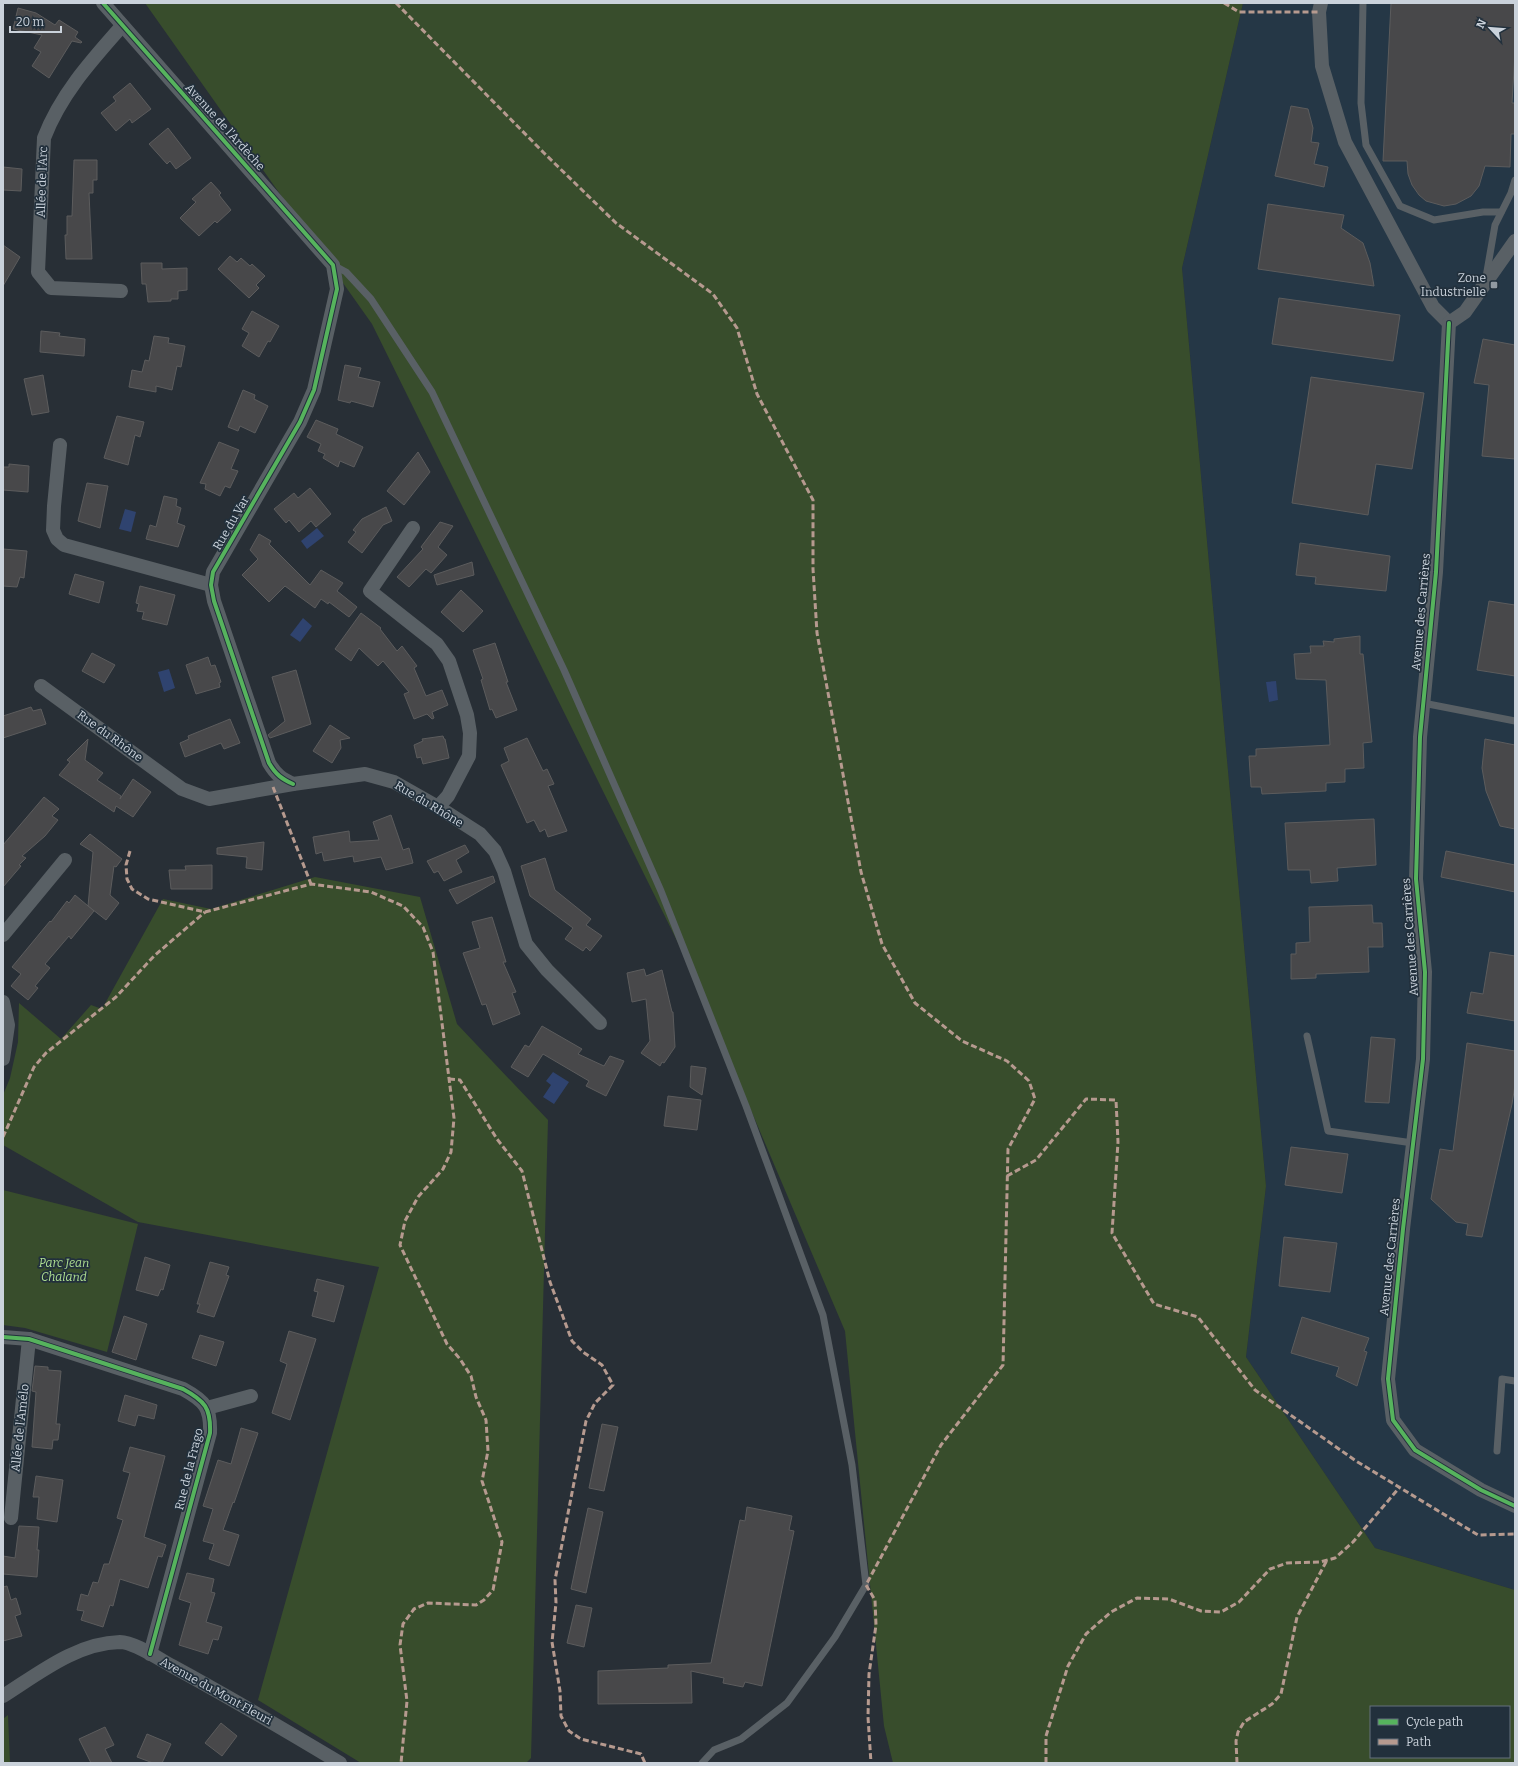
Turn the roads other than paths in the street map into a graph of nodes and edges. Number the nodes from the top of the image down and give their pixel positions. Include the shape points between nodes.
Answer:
1 (103, 3) edge
2 (1320, 3) edge
3 (1363, 3) edge
4 (122, 26) junction
5 (1515, 180) edge
6 (1501, 212) junction
7 (1515, 241) edge
8 (333, 265) junction
9 (1485, 283) junction
10 (121, 291) dead end
11 (1449, 323) junction
12 (60, 445) dead end
13 (413, 528) dead end
14 (211, 585) junction
15 (41, 686) dead end
16 (1423, 703) junction
17 (1515, 721) edge
18 (269, 764) junction
19 (293, 784) junction
20 (250, 792) junction
21 (438, 807) junction
22 (65, 860) dead end
23 (3, 935) edge
24 (3, 1002) edge
25 (600, 1023) dead end
26 (1307, 1036) dead end
27 (3, 1059) edge
28 (1413, 1143) junction
29 (3, 1337) edge
30 (29, 1339) junction
31 (1515, 1381) edge
32 (251, 1396) dead end
33 (207, 1408) junction
34 (1497, 1451) dead end
35 (1515, 1506) edge
36 (11, 1518) dead end
37 (150, 1654) junction
38 (3, 1696) edge
39 (340, 1763) edge
40 (702, 1763) edge

1 - 4 street, Avenue de l'Ardèche
2 - 11 street via 1322,66 1345,142 1432,307
3 - 6 lane via 1361,103 1366,145 1400,206 1434,220 1483,212
4 - 8 street, Avenue de l'Ardèche
4 - 10 street, Allée de l'Arc via 78,76 51,120 44,138 38,272 50,288
5 - 6 lane
6 - 9 lane via 1493,232
7 - 9 street
8 - 14 street, Rue du Var via 338,289 314,390 300,422 214,572
8 - 40 lane via 346,272 371,299 432,392 560,663 661,891 746,1106 822,1315 852,1465 866,1585 835,1637 787,1703 741,1739 714,1750
9 - 11 street via 1465,312
11 - 16 street, Avenue des Carrières via 1436,572
12 - 14 street via 53,530 57,540 64,545
13 - 21 street via 370,591 437,644 449,661 467,715 470,756 448,796
14 - 18 street via 214,601
15 - 20 street, Rue du Rhône via 182,790 209,799
16 - 17 lane
16 - 28 street, Avenue des Carrières via 1416,879 1425,996 1423,1059
18 - 19 street via 282,779
18 - 20 street via 268,774
19 - 20 street, Rue du Rhône
19 - 21 street, Rue du Rhône via 365,774 394,782
21 - 25 street, Rue du Rhône via 480,834 495,851 504,871 526,944 547,970
22 - 23 street
24 - 27 street via 8,1025
26 - 28 lane via 1328,1131
28 - 35 street, Avenue des Carrières via 1388,1379 1393,1420 1415,1450 1481,1490
29 - 30 street
30 - 33 street via 183,1389 196,1396
30 - 36 street, Allée de l'Amélo
31 - 34 lane via 1502,1379
32 - 33 street
33 - 37 street, Rue de la Frago via 211,1417 210,1433
37 - 38 street, Avenue du Mont Fleuri via 122,1642 100,1644 49,1666
37 - 39 street, Avenue du Mont Fleuri via 240,1703

